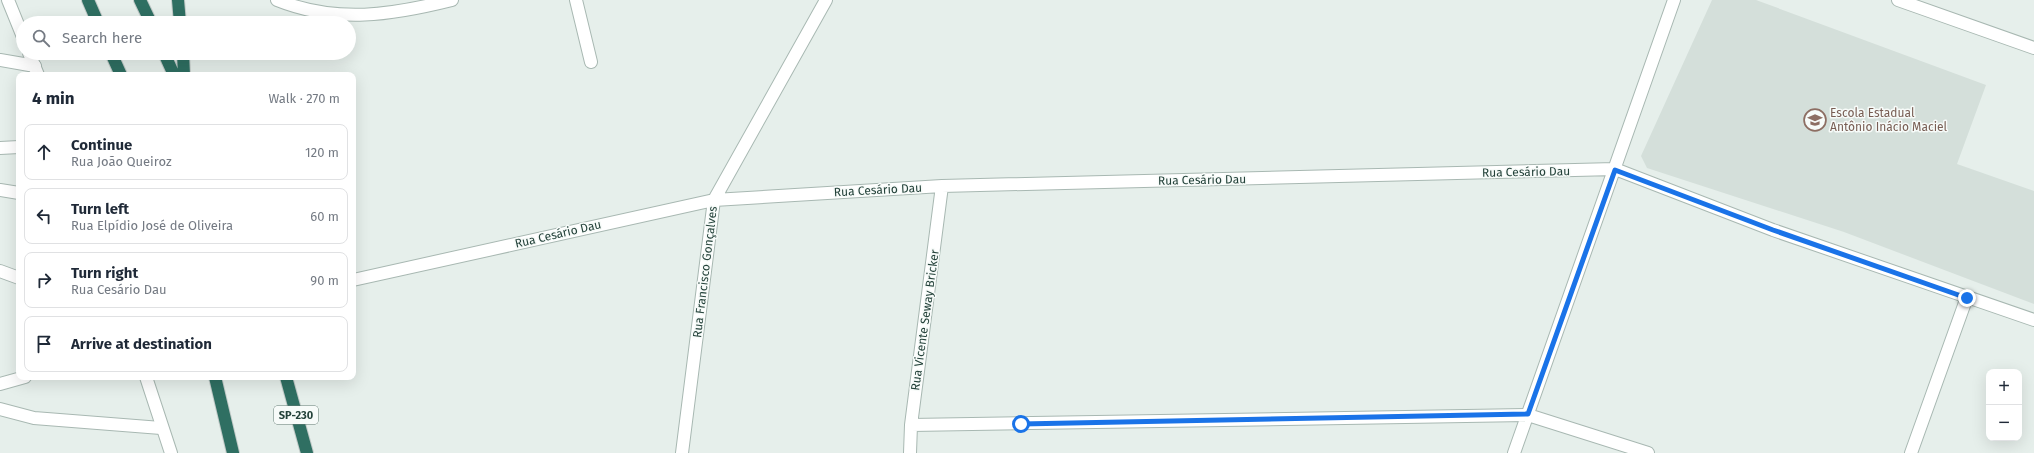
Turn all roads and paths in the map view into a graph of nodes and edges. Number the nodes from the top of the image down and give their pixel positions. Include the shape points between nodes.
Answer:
1 (8, 0) edge
2 (88, 0) edge
3 (140, 0) edge
4 (178, 0) edge
5 (277, 0) edge
6 (452, 0) edge
7 (576, 0) edge
8 (826, 0) edge
9 (1674, 0) edge
10 (1898, 0) edge
11 (95, 16) edge
12 (148, 16) edge
13 (179, 16) edge
14 (16, 20) edge
15 (2034, 48) edge
16 (0, 60) edge
17 (32, 60) edge
18 (114, 60) edge
19 (167, 60) edge
20 (183, 60) edge
21 (591, 62) dead end
22 (36, 70) edge
23 (119, 72) edge
24 (173, 72) edge
25 (184, 72) edge
26 (16, 147) edge
27 (0, 148) edge
28 (1615, 170) junction
29 (942, 186) junction
30 (0, 190) edge
31 (16, 193) edge
32 (714, 200) junction
33 (0, 271) edge
34 (16, 277) edge
35 (356, 279) edge
36 (1967, 298) junction
37 (2034, 320) edge
38 (16, 380) edge
39 (147, 380) edge
40 (216, 380) edge
41 (287, 380) edge
42 (0, 384) edge
43 (0, 409) edge
44 (1528, 414) junction
45 (911, 426) junction
46 (161, 428) junction
47 (170, 453) edge
48 (233, 453) edge
49 (307, 453) edge
50 (682, 453) edge
51 (910, 453) edge
52 (1514, 453) edge
53 (1648, 453) edge
54 (1911, 453) edge

1 - 14 street
2 - 11 highway
3 - 12 highway
4 - 13 highway
5 - 6 street via 319,12 360,16 417,9
7 - 21 street
8 - 32 street, Rua Francisco Gonçalves
9 - 28 street
10 - 15 street
16 - 22 street
17 - 22 street
18 - 23 highway
19 - 24 highway
20 - 25 highway
26 - 27 street
28 - 29 street, Rua Cesário Dau
28 - 36 street, Rua Cesário Dau via 1773,230
28 - 44 street
29 - 32 street, Rua Cesário Dau
29 - 45 street, Rua Vicente Seway Bricker
30 - 31 street
32 - 35 street, Rua Cesário Dau
32 - 50 street, Rua Francisco Gonçalves
33 - 34 street
36 - 37 street, Rua Cesário Dau
36 - 54 street
38 - 42 street
39 - 46 street
40 - 48 highway
41 - 49 highway, SP-230
43 - 46 street via 34,418
44 - 45 street
44 - 52 street
44 - 53 street
45 - 51 street, Rua Vicente Seway Bricker
46 - 47 street

